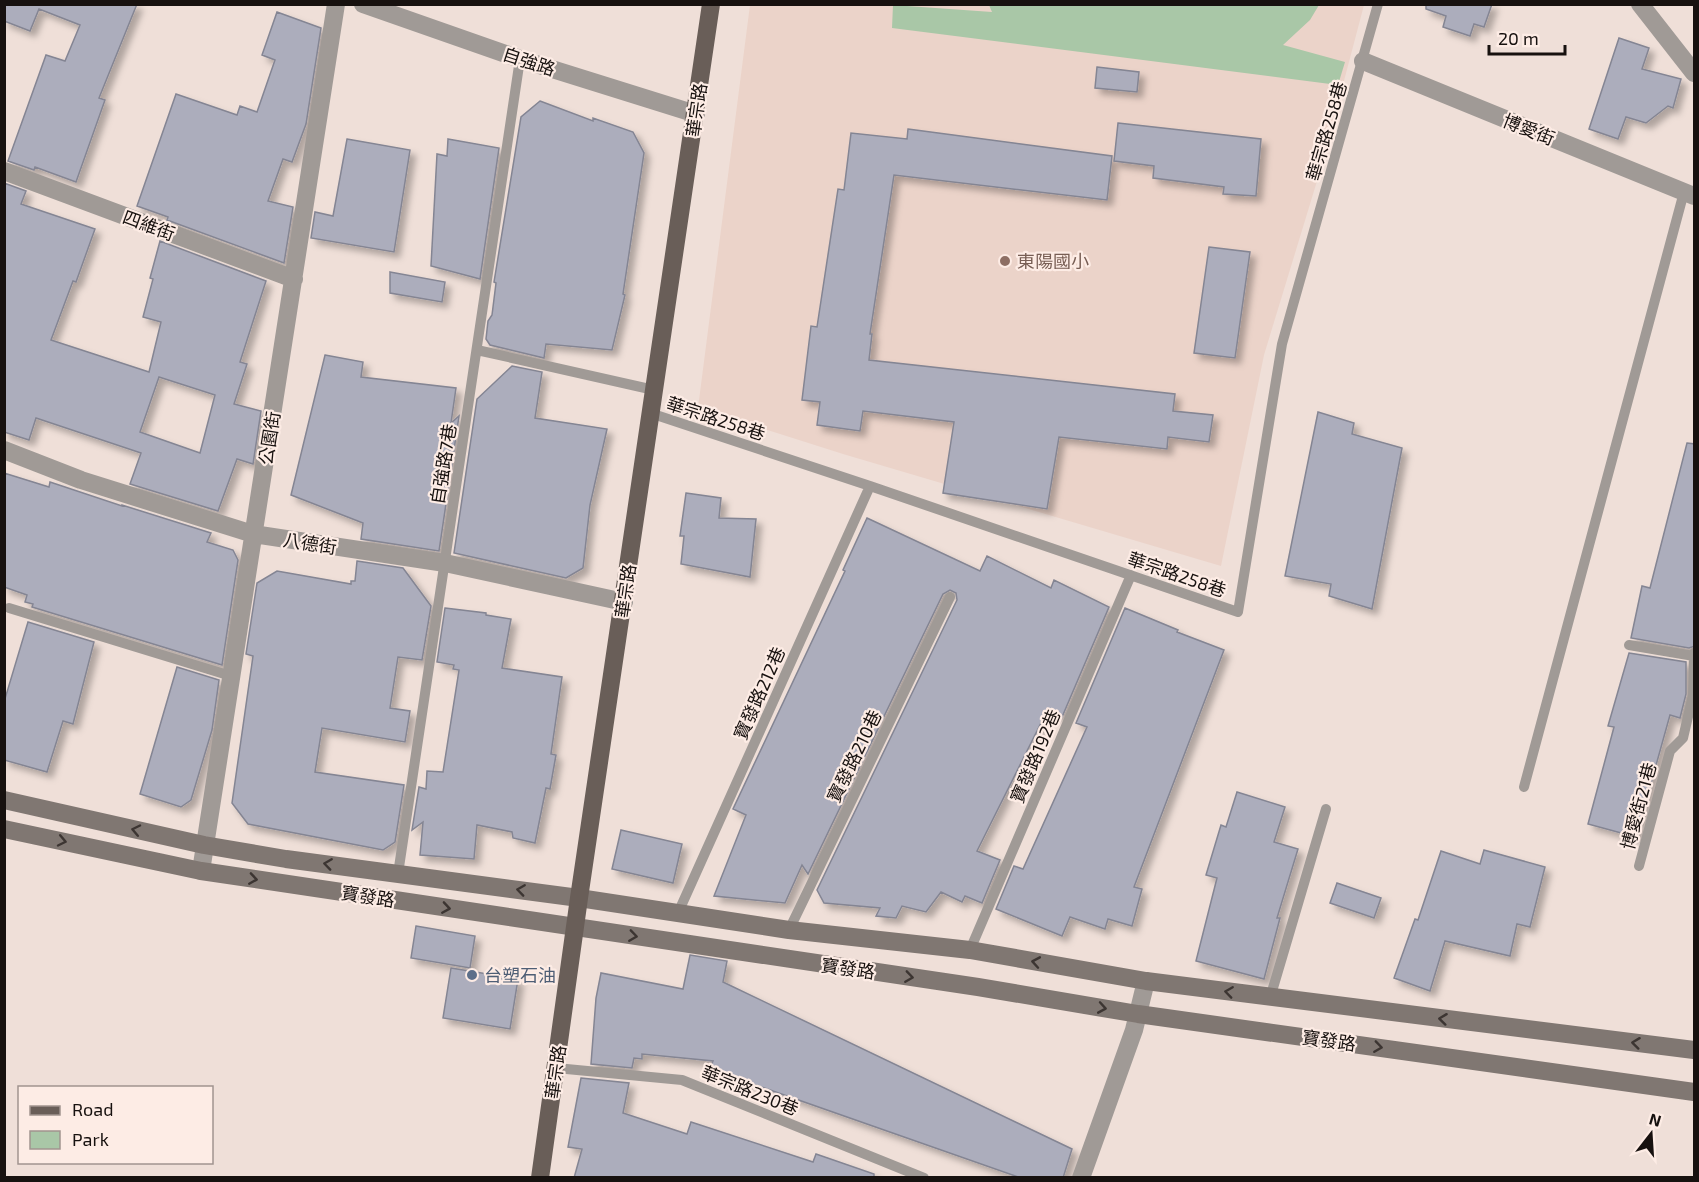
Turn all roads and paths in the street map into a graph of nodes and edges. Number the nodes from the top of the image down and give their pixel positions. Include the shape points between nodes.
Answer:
1 (336, 4) edge
2 (363, 4) edge
3 (711, 4) edge
4 (1378, 4) edge
5 (1640, 4) edge
6 (520, 59) junction
7 (1363, 61) junction
8 (1695, 73) edge
9 (696, 114) junction
10 (4, 171) edge
11 (1689, 194) edge
12 (294, 279) junction
13 (477, 350) junction
14 (654, 390) junction
15 (650, 413) junction
16 (4, 450) edge
17 (870, 486) junction
18 (254, 534) junction
19 (445, 563) junction
20 (1131, 575) junction
21 (950, 597) dead end
22 (624, 602) junction
23 (9, 608) dead end
24 (1629, 645) dead end
25 (1694, 655) edge
26 (231, 676) junction
27 (1524, 787) dead end
28 (4, 800) edge
29 (1326, 809) dead end
30 (4, 829) edge
31 (204, 845) junction
32 (1639, 866) dead end
33 (201, 871) junction
34 (398, 874) junction
35 (579, 898) junction
36 (678, 913) junction
37 (576, 927) junction
38 (789, 930) junction
39 (970, 950) junction
40 (1146, 981) junction
41 (1270, 998) junction
42 (1138, 1014) junction
43 (1695, 1050) edge
44 (555, 1068) junction
45 (1695, 1092) edge
46 (540, 1178) edge
47 (924, 1178) edge
48 (1081, 1178) edge

1 - 12 street, 公園街
2 - 6 street, 自強路
3 - 9 main road, 華宗路
4 - 7 lane, 華宗路258巷
5 - 8 street
6 - 9 street, 自強路
6 - 13 lane, 自強路7巷
7 - 11 street, 博愛街
7 - 20 lane, 華宗路258巷 via 1282,344 1238,612
9 - 14 main road, 華宗路
10 - 12 street, 四維街
11 - 27 lane
12 - 18 street, 公園街
13 - 14 lane
13 - 19 lane, 自強路7巷
14 - 15 main road, 華宗路
15 - 17 lane, 華宗路258巷
15 - 22 main road, 華宗路
16 - 18 street, 八德街 via 81,480
17 - 20 lane, 華宗路258巷
17 - 36 lane, 寶發路212巷
18 - 19 street, 八德街
18 - 26 street, 公園街
19 - 22 street, 八德街
19 - 34 lane, 自強路7巷
20 - 39 lane, 寶發路192巷
21 - 38 lane, 寶發路210巷
22 - 35 main road, 華宗路
23 - 26 lane
24 - 25 lane
25 - 32 lane, 博愛街21巷 via 1693,695 1683,738 1670,751
26 - 31 street, 公園街
31 -> 28 main road, 寶發路
29 - 41 lane
30 -> 33 main road, 寶發路
31 - 33 street, 公園街
34 -> 31 main road, 寶發路
33 -> 37 main road, 寶發路
35 -> 34 main road, 寶發路
35 - 36 main road, 寶發路
35 - 37 main road, 華宗路
36 - 38 main road, 寶發路
37 -> 42 main road, 寶發路
37 - 44 main road, 華宗路
38 - 39 main road, 寶發路
40 -> 39 main road, 寶發路
41 -> 40 main road, 寶發路
40 - 42 street
43 -> 41 main road, 寶發路
42 -> 45 main road, 寶發路
42 - 48 street
44 - 46 main road, 華宗路
44 - 47 lane, 華宗路230巷 via 682,1080

